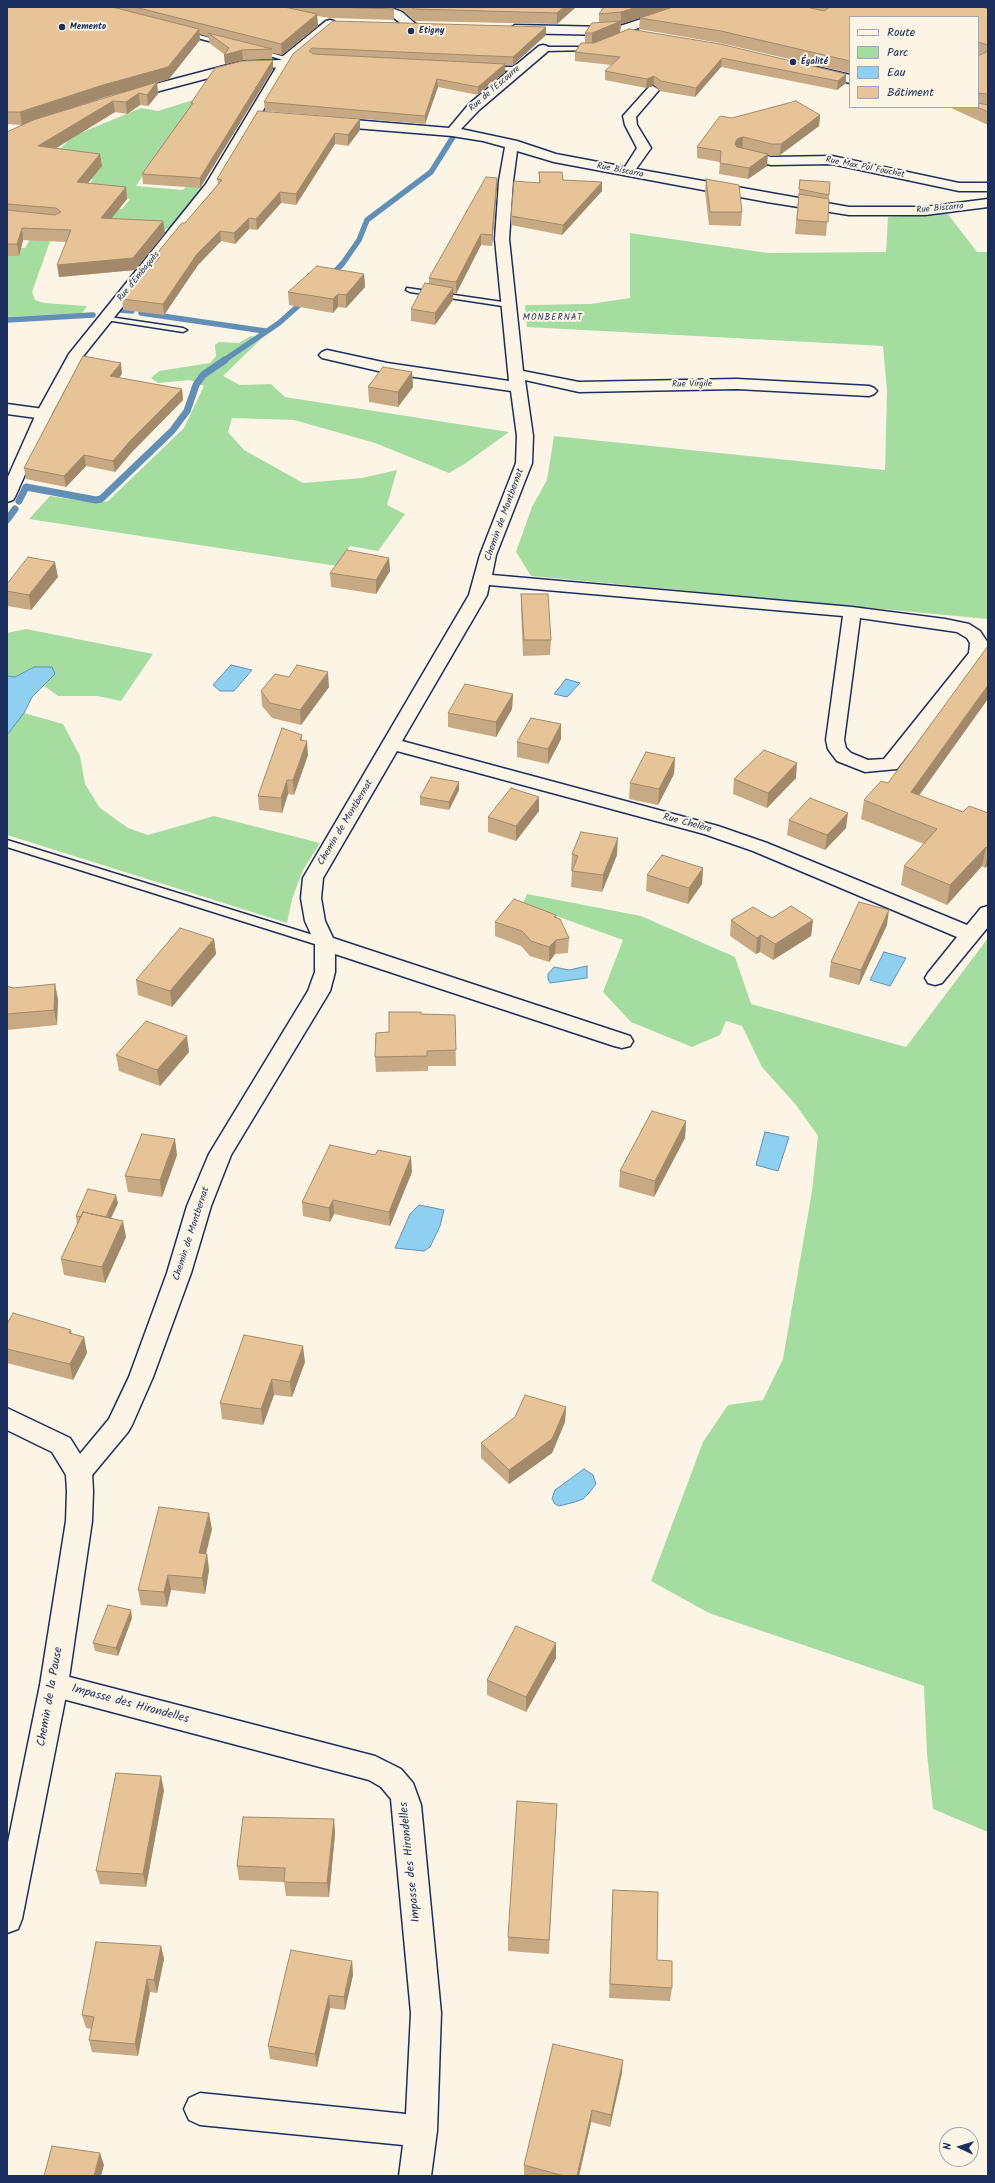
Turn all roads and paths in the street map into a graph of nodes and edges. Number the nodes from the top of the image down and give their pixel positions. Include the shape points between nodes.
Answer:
1 (378, 7) edge
2 (690, 7) edge
3 (315, 20) edge
4 (330, 24) junction
5 (343, 24) edge
6 (388, 26) edge
7 (412, 26) junction
8 (428, 27) edge
9 (499, 29) edge
10 (173, 30) edge
11 (232, 45) edge
12 (599, 46) edge
13 (247, 49) edge
14 (543, 49) joint
15 (286, 61) junction
16 (479, 67) edge
17 (802, 68) edge
18 (518, 69) junction
19 (849, 79) edge
20 (653, 90) dead end
21 (118, 99) edge
22 (253, 116) junction
23 (268, 117) edge
24 (316, 121) edge
25 (452, 132) junction
26 (512, 144) junction
27 (742, 154) edge
28 (628, 172) junction
29 (988, 187) edge
30 (988, 204) edge
31 (410, 290) dead end
32 (509, 305) junction
33 (106, 318) junction
34 (183, 330) dead end
35 (327, 355) dead end
36 (517, 380) junction
37 (869, 391) dead end
38 (7, 409) edge
39 (44, 414) junction
40 (7, 497) edge
41 (483, 579) junction
42 (852, 612) junction
43 (393, 744) junction
44 (7, 843) edge
45 (988, 913) edge
46 (971, 935) junction
47 (325, 943) junction
48 (935, 978) dead end
49 (622, 1040) dead end
50 (7, 1418) edge
51 (79, 1473) junction
52 (54, 1685) junction
53 (7, 1919) edge
54 (200, 2110) dead end
55 (421, 2131) junction
56 (415, 2176) edge

1 - 7 street via 398,15
2 - 9 street via 629,34
3 - 4 street
4 - 5 street
4 - 15 street
6 - 7 street
7 - 8 street
10 - 11 lane
12 - 14 lane via 593,49
13 - 15 lane
14 - 18 street, Rue de l'Escourre
15 - 21 street via 243,65
15 - 22 street, Rue d'Embaquès
16 - 18 lane
17 - 19 street
18 - 25 street, Rue de l'Escourre via 474,107
20 - 28 street via 629,116 631,125 644,148
22 - 23 street
22 - 33 street, Rue d'Embaquès via 212,186
24 - 25 street, Rue Biscarra
25 - 26 street, Rue Biscarra
26 - 28 street, Rue Biscarra via 554,158
26 - 32 street, Chemin de Montbernat via 506,181 502,238
27 - 29 street, Rue Max Pol Fouchet via 771,161 832,160 959,187
28 - 30 street, Rue Biscarra via 848,211 925,211
31 - 32 lane
32 - 36 street, Chemin de Montbernat
33 - 34 lane
33 - 39 street, Rue d'Embaquès via 77,354
35 - 36 street, Rue Virgile via 387,368
36 - 37 street, Rue Virgile via 579,387 737,384
36 - 41 street, Chemin de Montbernat via 525,436 524,463 488,555
38 - 39 street
39 - 40 street, Rue d'Embaquès
41 - 42 street
41 - 43 street, Chemin de Montbernat via 478,595
42 - 42 street via 963,628 974,635 979,643 978,654 890,765 865,766 844,757 837,749 835,740
43 - 46 street, Rue Chelère via 711,830 760,847
43 - 47 street, Chemin de Montbernat via 314,878 310,898 315,921
44 - 47 lane
45 - 46 street
46 - 48 street
47 - 49 street
47 - 51 street, Chemin de Montbernat via 325,972 319,991 220,1154 199,1206 179,1273 141,1377 119,1425
50 - 51 street via 61,1445
51 - 52 street, Chemin de la Pause via 79,1521
52 - 53 street, Chemin de la Pause
52 - 55 street, Impasse des Hirondelles via 375,1769 391,1778 403,1792 407,1805 426,2012
54 - 55 street
55 - 56 street, Impasse des Hirondelles

